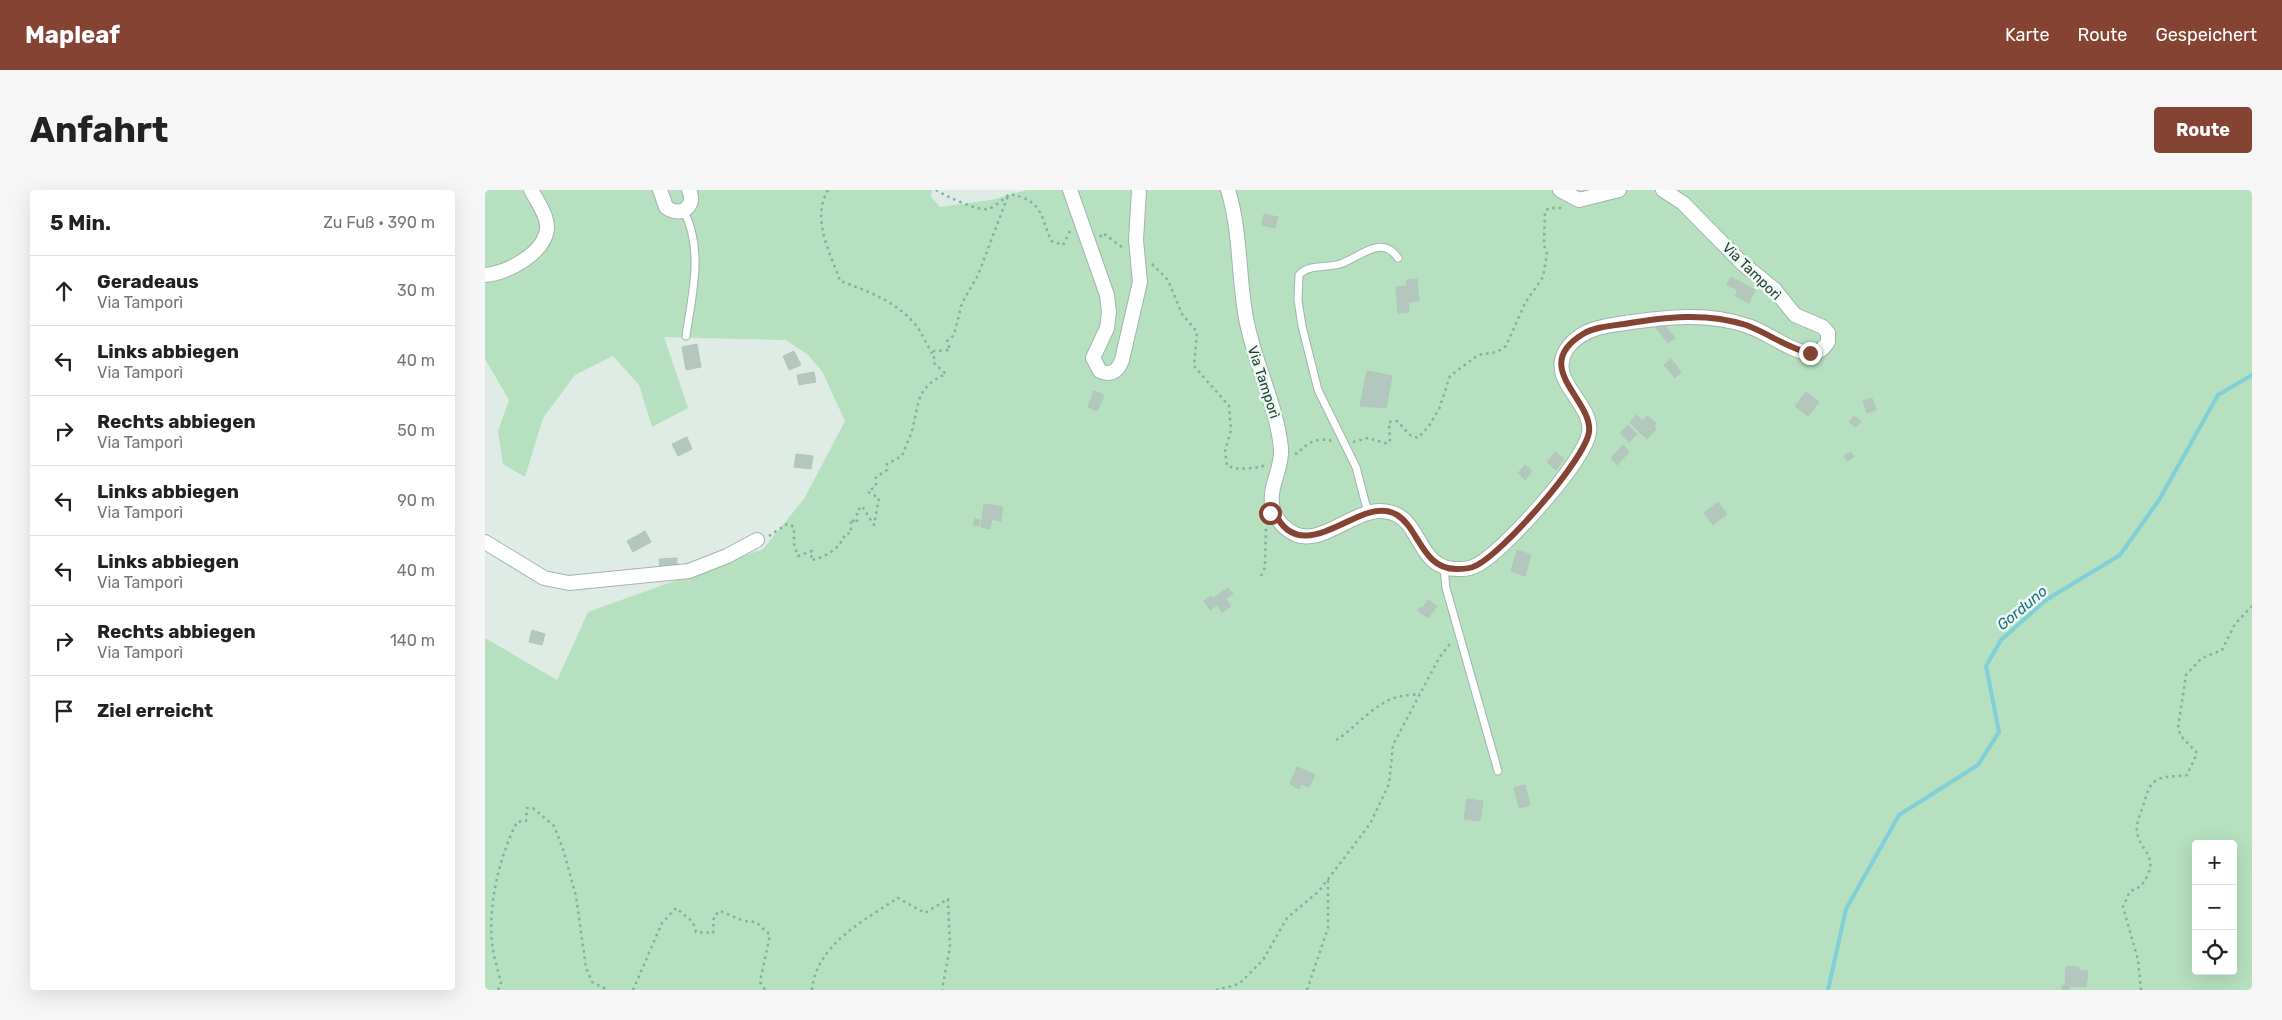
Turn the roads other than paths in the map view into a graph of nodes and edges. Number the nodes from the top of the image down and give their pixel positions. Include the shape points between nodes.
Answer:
1 (531, 190) edge
2 (660, 190) edge
3 (689, 190) edge
4 (1071, 190) edge
5 (1139, 190) edge
6 (1228, 190) edge
7 (1560, 190) edge
8 (1619, 190) edge
9 (1663, 190) edge
10 (684, 211) junction
11 (1398, 258) dead end
12 (485, 275) edge
13 (686, 336) dead end
14 (1369, 513) junction
15 (757, 540) road end
16 (485, 542) edge
17 (1444, 568) junction
18 (1498, 771) dead end

1 - 12 street via 546,222 547,229 541,243 515,265
2 - 10 street via 666,207 672,212
3 - 10 street via 691,200
4 - 5 street via 1109,303 1107,328 1093,358 1096,368 1105,373 1117,370 1122,360 1140,282 1131,254
6 - 14 street, Via Tamporì via 1239,234 1246,320 1255,356 1275,409 1281,449 1272,497 1274,511 1286,528 1305,536 1318,534
7 - 8 street via 1575,199 1591,199
9 - 17 street, Via Tamporì via 1683,202 1742,263 1775,290 1792,312 1823,327 1828,338 1825,346 1810,353 1746,325 1683,316 1602,327 1584,333 1567,349 1561,363 1563,377 1589,427 1587,439 1576,460 1546,498 1487,559 1473,568
10 - 13 lane via 692,226 696,247
11 - 14 lane via 1384,248 1370,248 1344,263 1308,268 1299,275 1302,326 1318,390 1361,482
14 - 17 street via 1391,512 1404,519 1426,554
15 - 16 street via 727,556 689,570 569,583 544,578
17 - 18 lane via 1446,588

